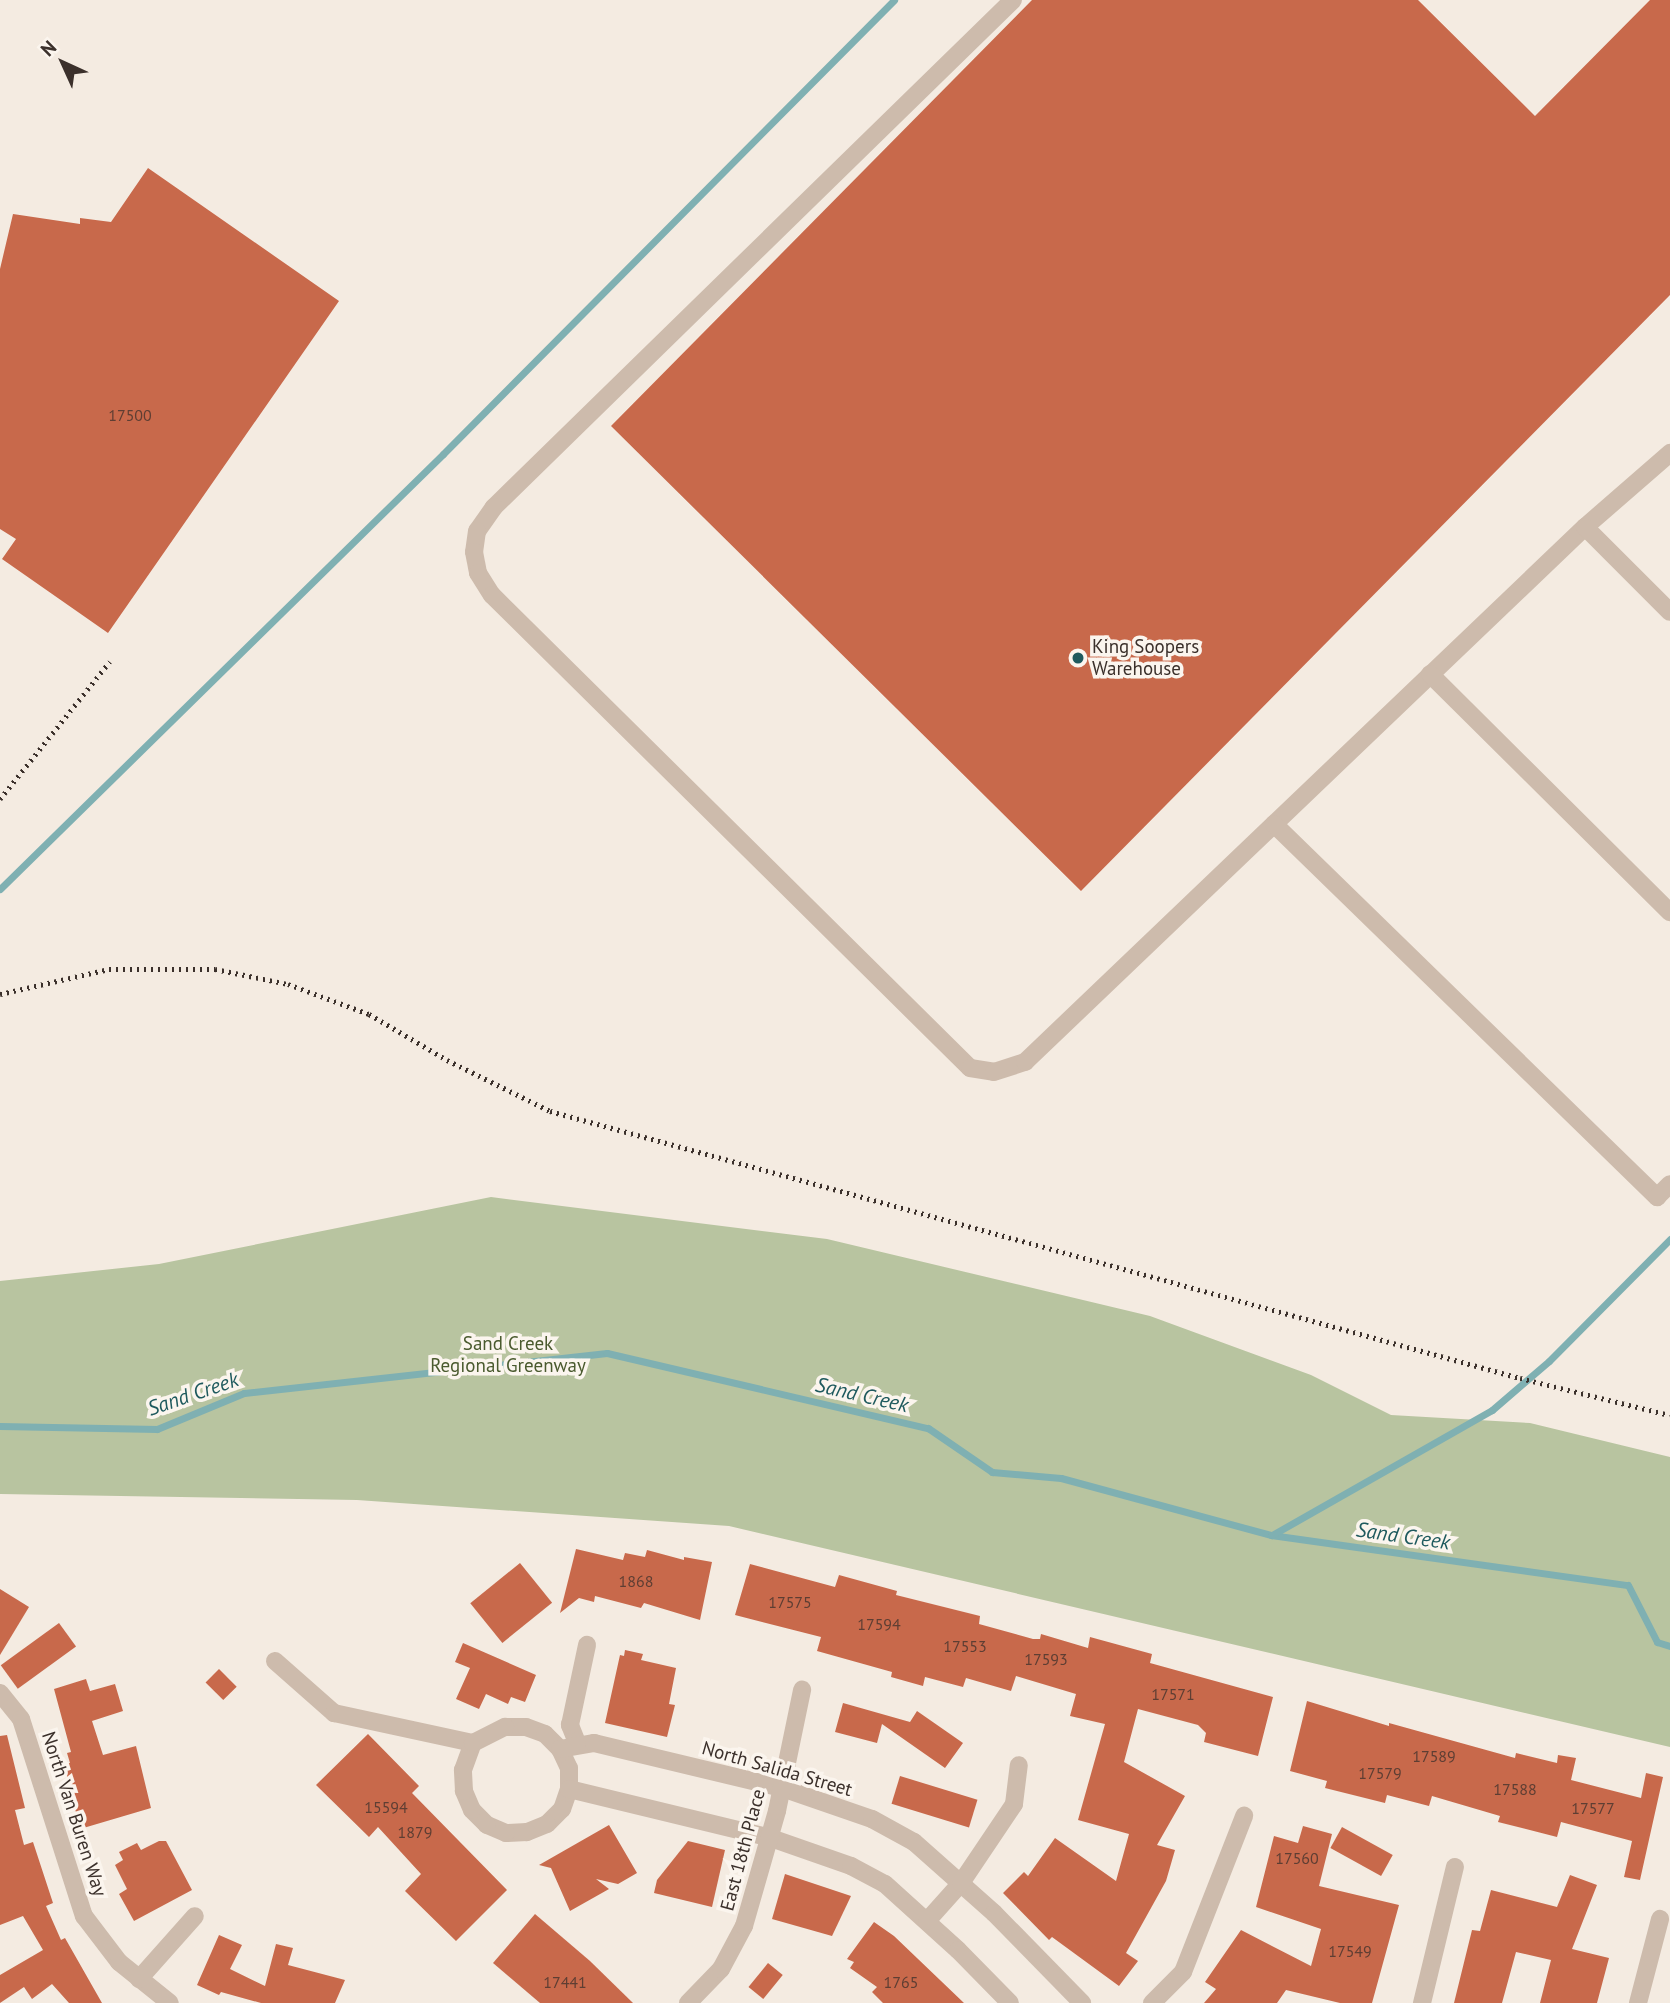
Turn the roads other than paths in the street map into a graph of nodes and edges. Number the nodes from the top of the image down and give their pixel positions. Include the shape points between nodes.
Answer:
1 (1013, 0) edge
2 (1670, 453) edge
3 (1585, 527) junction
4 (1670, 612) edge
5 (1430, 674) junction
6 (1274, 824) junction
7 (1670, 912) edge
8 (1670, 1184) edge
9 (587, 1646) dead end
10 (275, 1661) dead end
11 (802, 1690) dead end
12 (0, 1693) edge
13 (473, 1743) junction
14 (569, 1747) junction
15 (1019, 1765) dead end
16 (782, 1788) junction
17 (569, 1789) junction
18 (1244, 1816) dead end
19 (768, 1837) junction
20 (1455, 1867) dead end
21 (961, 1883) junction
22 (195, 1916) dead end
23 (1660, 1919) dead end
24 (927, 1921) junction
25 (139, 1979) junction
26 (170, 2003) edge
27 (688, 2003) edge
28 (1010, 2003) edge
29 (1082, 2003) edge
30 (1152, 2003) edge
31 (1422, 2003) edge
32 (1638, 2003) edge

1 - 6 street via 494,507 477,531 478,573 492,595 971,1068 994,1072 1025,1062
2 - 3 street
3 - 4 street
3 - 5 street
5 - 6 street
5 - 7 street
6 - 8 street via 1657,1197
9 - 14 street
10 - 13 street via 334,1713
11 - 16 street, East 18th Place
12 - 25 street, North Van Buren Way via 21,1719 84,1916 119,1962
13 - 14 street via 505,1727 526,1727
13 - 17 street via 463,1770 464,1791 472,1810 487,1825 506,1833 527,1832 547,1824 562,1809
14 - 16 street, North Salida Street via 594,1743
14 - 17 street
15 - 21 street via 1014,1804
16 - 19 street, East 18th Place
16 - 21 street, North Salida Street via 872,1819 914,1842
17 - 19 street
18 - 30 street via 1184,1972
19 - 24 street via 851,1866 885,1884
19 - 27 street, East 18th Place via 744,1926 721,1969
20 - 31 street
21 - 24 street
21 - 29 street, North Salida Street
22 - 25 street
23 - 32 street
24 - 28 street
25 - 26 street, North Van Buren Way

